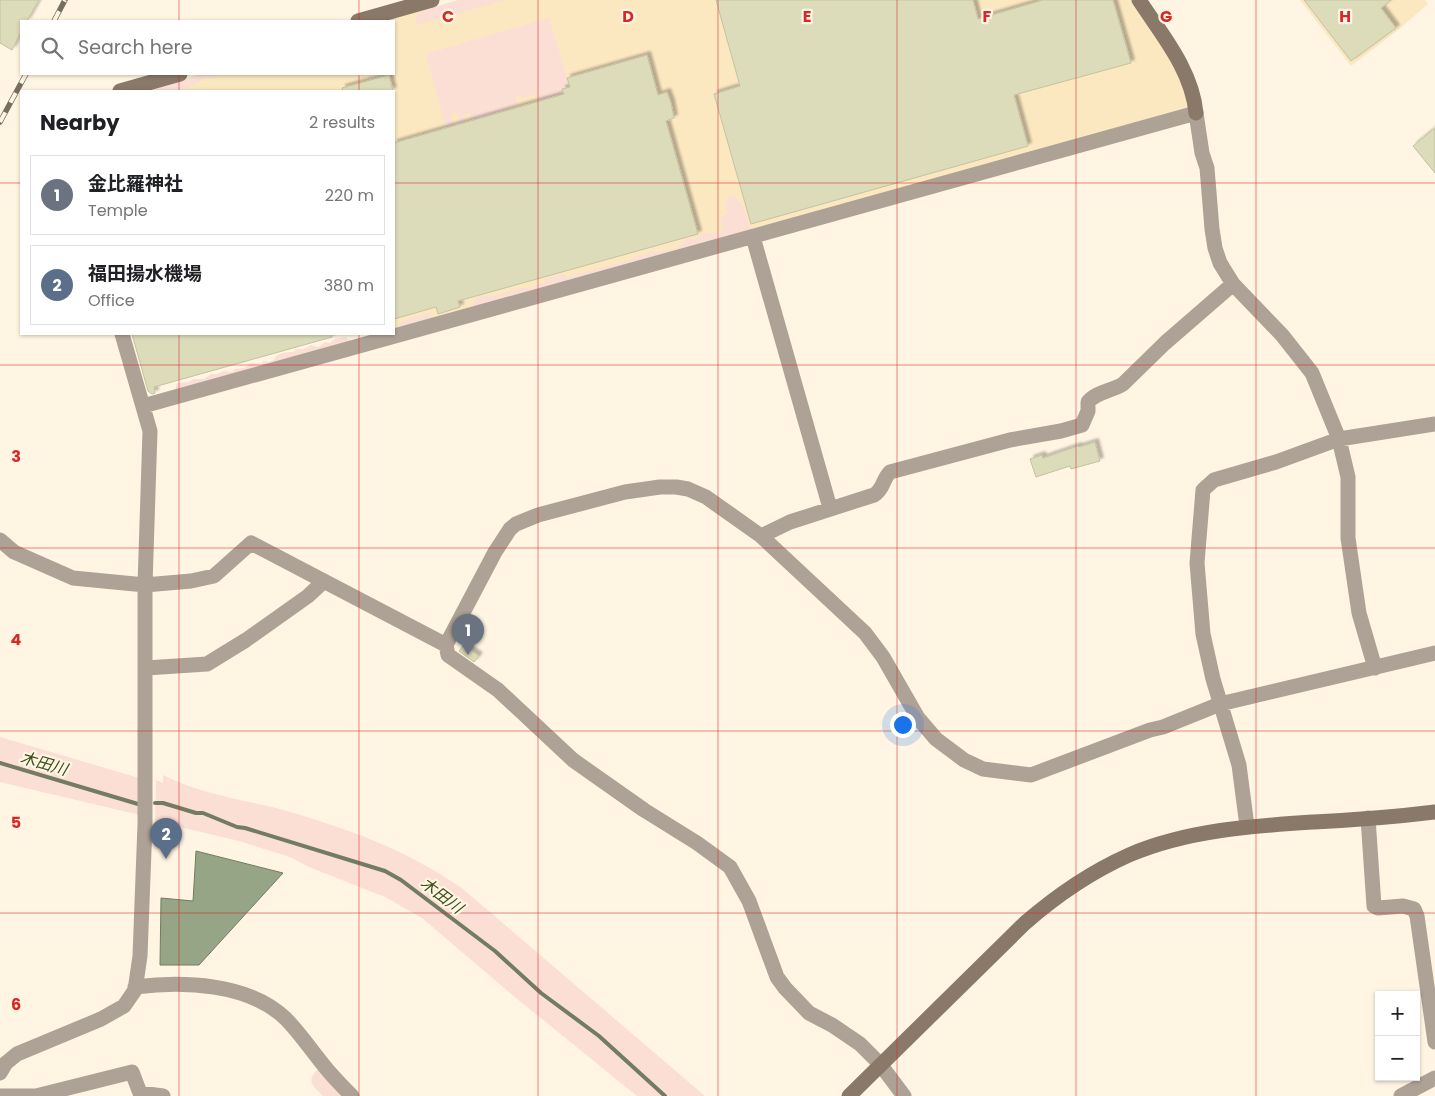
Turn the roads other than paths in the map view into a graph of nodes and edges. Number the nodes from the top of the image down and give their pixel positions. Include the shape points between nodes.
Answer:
1 (432, 0) edge
2 (1139, 0) edge
3 (362, 20) edge
4 (176, 75) edge
5 (124, 90) edge
6 (1196, 113) junction
7 (753, 237) junction
8 (1233, 284) junction
9 (122, 335) edge
10 (143, 406) junction
11 (1435, 424) edge
12 (1340, 439) junction
13 (830, 508) junction
14 (761, 536) junction
15 (0, 540) edge
16 (324, 581) junction
17 (145, 585) junction
18 (446, 645) junction
19 (1435, 653) edge
20 (146, 668) junction
21 (1376, 668) junction
22 (1220, 704) junction
23 (1435, 812) edge
24 (1368, 818) junction
25 (1247, 826) junction
26 (136, 987) junction
27 (1435, 1042) edge
28 (880, 1064) junction
29 (0, 1074) edge
30 (1435, 1078) edge
31 (0, 1096) edge
32 (163, 1096) edge
33 (352, 1096) edge
34 (849, 1096) edge
35 (904, 1096) edge
36 (1401, 1096) edge

1 - 3 street
2 - 6 street via 1176,56 1191,89
4 - 5 street
6 - 7 street
6 - 8 street via 1202,153 1208,168 1215,248
7 - 10 street
7 - 13 street
8 - 12 street via 1282,335 1312,373
8 - 13 street via 1123,384 1091,398 1082,425 1010,440 890,472 880,491 874,495
9 - 10 street
10 - 17 street via 150,431
11 - 12 street
12 - 21 street via 1348,477 1348,538 1356,594
12 - 22 street via 1214,480 1203,490 1197,563 1203,634
13 - 14 street
14 - 18 street via 706,497 676,487 642,488 538,515 510,529
14 - 22 street via 865,633 883,657 918,718 936,739 964,760 983,769 1031,775
15 - 17 street via 14,552 73,578
16 - 17 street via 251,543 214,576
16 - 18 street
16 - 20 street via 246,640 207,664
17 - 20 street
18 - 28 street via 448,655 498,690 573,760 730,867 748,901 777,977 809,1013 860,1044
19 - 21 street
20 - 26 street via 145,834
21 - 22 street
22 - 25 street via 1239,765
23 - 24 street
24 - 25 street
24 - 27 street via 1374,906 1414,909
25 - 28 street via 1190,836 1130,855 1071,887 1025,923
26 - 29 street via 119,1010 18,1054 6,1063
26 - 33 street via 191,985 247,995 260,1001 284,1017
28 - 34 street
28 - 35 street
30 - 36 street
31 - 32 street via 36,1096 132,1072 140,1093

